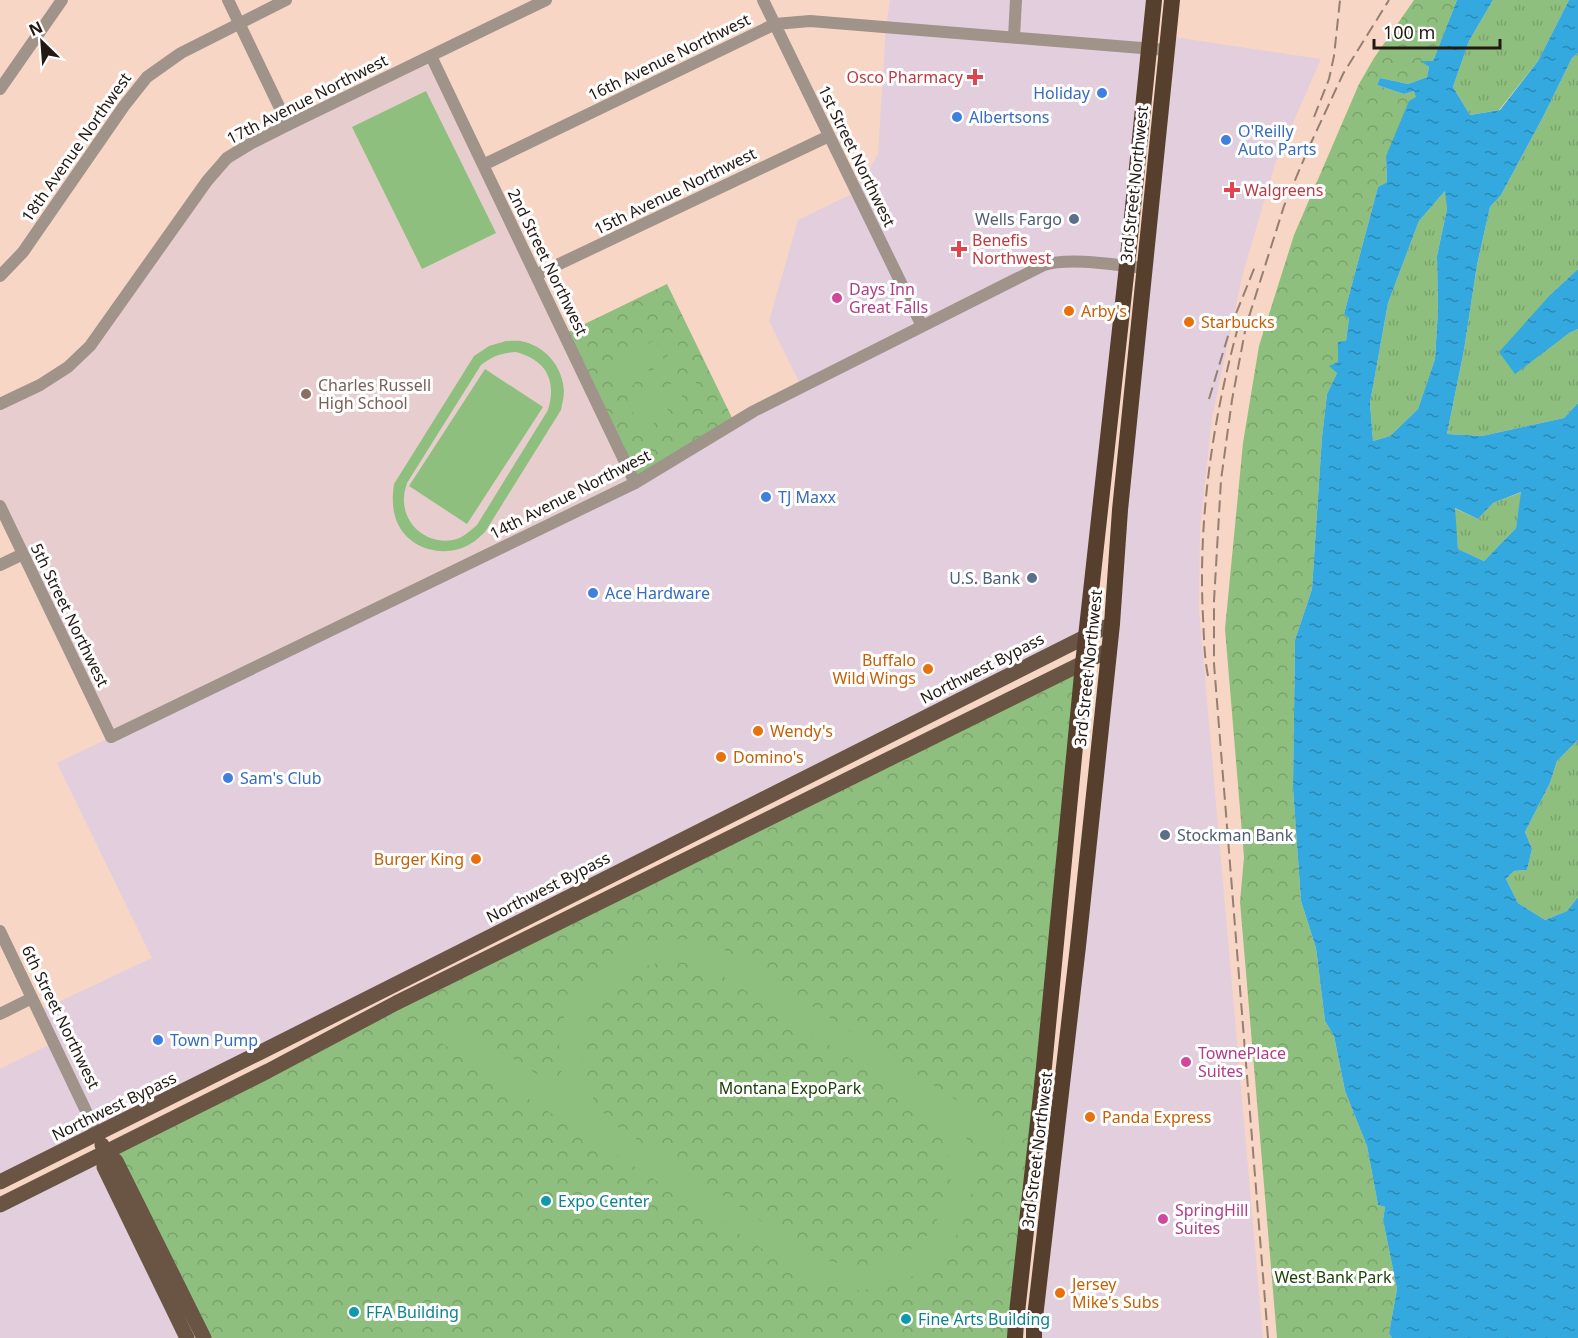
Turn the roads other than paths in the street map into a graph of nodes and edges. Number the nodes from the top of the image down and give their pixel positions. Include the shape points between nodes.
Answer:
1 (62, 0) edge
2 (228, 0) edge
3 (286, 0) edge
4 (546, 0) edge
5 (763, 0) edge
6 (1016, 0) edge
7 (1154, 0) edge
8 (1172, 0) edge
9 (239, 23) junction
10 (775, 24) junction
11 (1014, 37) junction
12 (1149, 49) junction
13 (1166, 50) junction
14 (431, 56) junction
15 (0, 89) edge
16 (288, 125) junction
17 (829, 136) junction
18 (483, 165) junction
19 (1127, 266) junction
20 (1144, 268) junction
21 (536, 275) junction
22 (0, 276) edge
23 (922, 326) junction
24 (0, 404) edge
25 (635, 483) junction
26 (0, 506) edge
27 (22, 555) junction
28 (0, 565) edge
29 (1112, 624) junction
30 (1087, 636) junction
31 (1109, 650) junction
32 (1083, 664) junction
33 (111, 737) joint
34 (0, 931) edge
35 (5, 952) edge
36 (32, 998) junction
37 (0, 1014) edge
38 (97, 1134) junction
39 (105, 1152) junction
40 (0, 1182) edge
41 (0, 1205) edge
42 (187, 1338) edge
43 (204, 1338) edge
44 (1015, 1338) edge
45 (1034, 1338) edge

1 - 15 street
2 - 9 street
3 - 9 street, 18th Avenue Northwest
4 - 14 street, 17th Avenue Northwest
5 - 10 street, 1st Street Northwest
6 - 11 street
7 - 12 highway, 3rd Street Northwest
8 - 13 highway, 3rd Street Northwest
9 - 16 street
9 - 22 street, 18th Avenue Northwest via 181,53 147,77 23,252
10 - 11 street, 16th Avenue Northwest via 810,21
10 - 17 street, 1st Street Northwest
10 - 18 street, 16th Avenue Northwest
11 - 12 street, 16th Avenue Northwest
12 - 13 street, 16th Avenue Northwest
12 - 19 highway, 3rd Street Northwest
13 - 20 highway, 3rd Street Northwest
14 - 16 street, 17th Avenue Northwest
14 - 18 street, 2nd Street Northwest
16 - 24 street, 17th Avenue Northwest via 227,158 90,346 68,367
17 - 21 street, 15th Avenue Northwest
17 - 23 street, 1st Street Northwest
18 - 21 street, 2nd Street Northwest
19 - 20 street, 14th Avenue Northwest
19 - 23 street, 14th Avenue Northwest via 1054,262
19 - 30 highway, 3rd Street Northwest
20 - 29 highway, 3rd Street Northwest
21 - 25 street, 2nd Street Northwest
23 - 25 street, 14th Avenue Northwest via 754,411
25 - 33 street, 14th Avenue Northwest
26 - 27 street, 5th Street Northwest
27 - 28 street
27 - 33 street, 5th Street Northwest
29 - 30 main road, Northwest Bypass
29 - 31 highway, 3rd Street Northwest
30 - 32 highway, 3rd Street Northwest
30 - 38 main road, Northwest Bypass
31 - 32 main road
31 - 45 highway, 3rd Street Northwest
32 - 39 main road via 406,998
32 - 44 highway, 3rd Street Northwest
34 - 35 street, 6th Street Northwest
35 - 36 street, 6th Street Northwest
36 - 37 street
36 - 38 street, 6th Street Northwest
38 - 39 main road, 6th Street Northwest
38 - 40 main road, Northwest Bypass
39 - 41 main road
39 - 42 main road, 6th Street Northwest via 104,1167
39 - 43 main road, 6th Street Northwest via 116,1161

